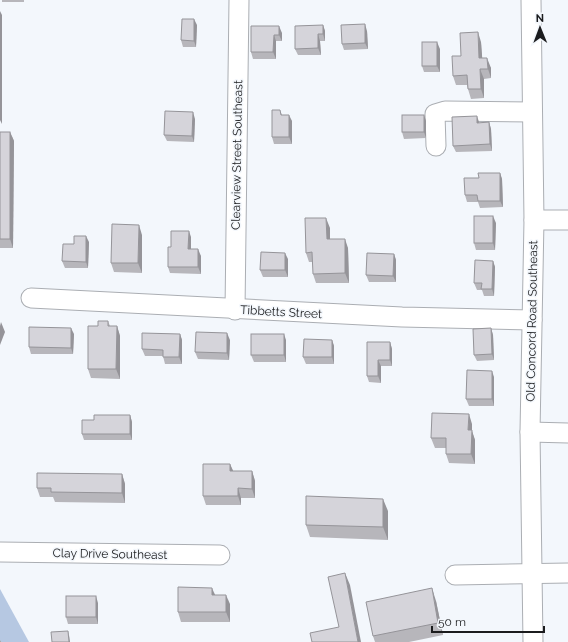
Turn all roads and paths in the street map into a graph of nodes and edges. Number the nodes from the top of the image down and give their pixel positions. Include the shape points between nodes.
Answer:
1 (239, 0) edge
2 (531, 0) edge
3 (532, 112) junction
4 (436, 146) dead end
5 (534, 220) junction
6 (568, 220) edge
7 (32, 298) dead end
8 (235, 310) junction
9 (532, 320) junction
10 (530, 432) junction
11 (568, 434) edge
12 (0, 552) edge
13 (220, 555) dead end
14 (568, 573) edge
15 (531, 574) junction
16 (455, 575) dead end
17 (533, 642) edge

1 - 8 street, Clearview Street Southeast
2 - 3 street, Old Concord Road Southeast
3 - 4 street via 445,111 436,114
3 - 5 street, Old Concord Road Southeast
5 - 6 street
5 - 9 street, Old Concord Road Southeast
7 - 8 street, Tibbetts Street
8 - 9 street, Tibbetts Street
9 - 10 street, Old Concord Road Southeast
10 - 11 street
10 - 15 street, Old Concord Road Southeast
12 - 13 street, Clay Drive Southeast
14 - 15 street
15 - 16 street
15 - 17 street, Old Concord Road Southeast

